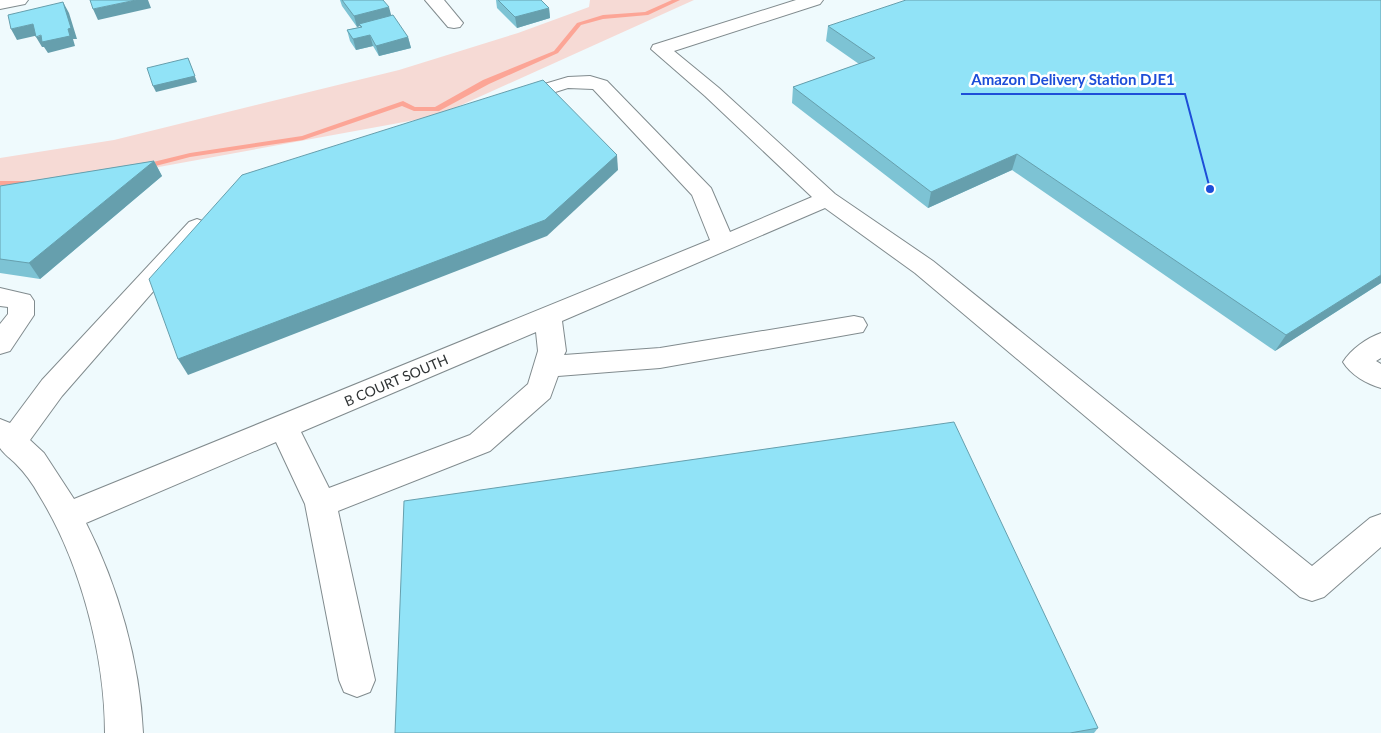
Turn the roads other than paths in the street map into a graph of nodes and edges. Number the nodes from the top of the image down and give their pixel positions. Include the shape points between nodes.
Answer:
1 (19, 0) edge
2 (434, 0) edge
3 (814, 0) edge
4 (0, 4) edge
5 (454, 23) dead end
6 (496, 105) edge
7 (827, 199) junction
8 (211, 213) edge
9 (723, 244) junction
10 (0, 297) edge
11 (548, 317) junction
12 (854, 325) dead end
13 (1381, 343) edge
14 (0, 344) edge
15 (547, 367) junction
16 (1381, 378) edge
17 (284, 427) junction
18 (6, 437) edge
19 (321, 504) junction
20 (68, 516) junction
21 (1381, 528) edge
22 (357, 680) dead end
23 (124, 733) edge

1 - 4 street
2 - 5 street
3 - 7 street via 660,49 712,92
6 - 9 street via 566,83 589,81 600,85 703,193
7 - 9 street, B COURT SOUTH
7 - 21 street via 924,267 1312,586
8 - 18 street
9 - 11 street, B COURT SOUTH
10 - 14 street via 21,301 22,315
11 - 15 street via 552,351
11 - 17 street, B COURT SOUTH
12 - 15 street via 660,358
13 - 16 street via 1357,362
15 - 19 street via 540,390 480,443
17 - 19 street
17 - 20 street, B COURT SOUTH
18 - 20 street via 33,462
19 - 22 street
20 - 23 street via 94,581 112,641

